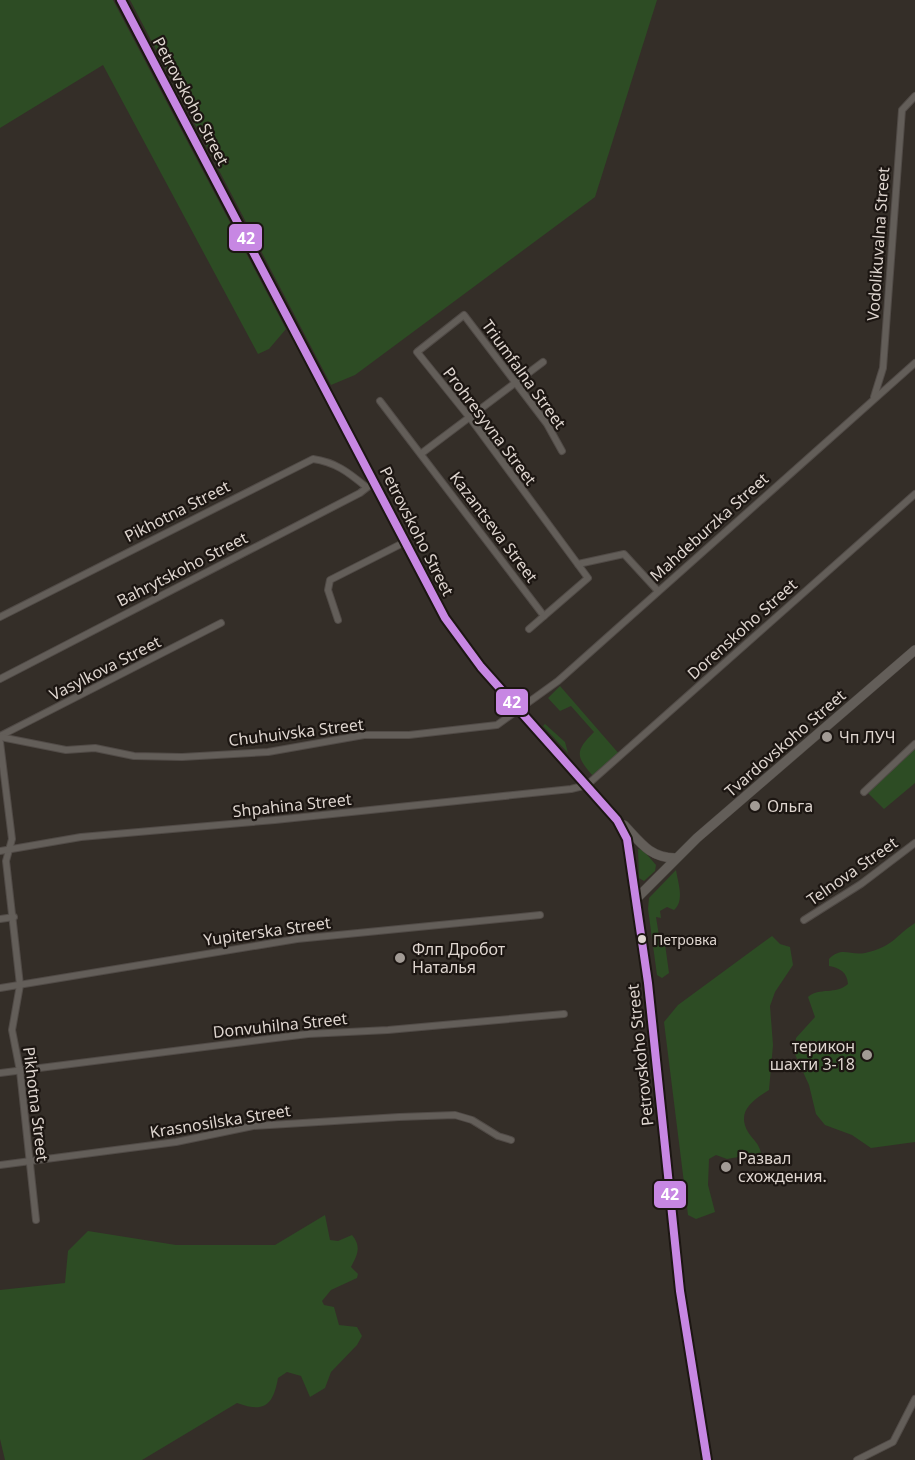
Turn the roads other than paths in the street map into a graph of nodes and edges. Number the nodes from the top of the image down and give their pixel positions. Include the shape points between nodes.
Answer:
1 (121, 0) edge
2 (915, 96) edge
3 (464, 315) joint
4 (543, 362) dead end
5 (915, 363) edge
6 (514, 383) junction
7 (873, 398) junction
8 (380, 400) dead end
9 (470, 418) junction
10 (562, 451) dead end
11 (422, 453) junction
12 (369, 484) junction
13 (915, 494) edge
14 (405, 542) junction
15 (578, 564) junction
16 (658, 591) junction
17 (544, 616) junction
18 (0, 617) edge
19 (338, 620) dead end
20 (222, 623) dead end
21 (529, 629) dead end
22 (915, 650) edge
23 (0, 679) edge
24 (520, 710) junction
25 (0, 736) edge
26 (0, 742) edge
27 (915, 744) edge
28 (587, 785) junction
29 (4, 791) edge
30 (864, 792) dead end
31 (603, 802) junction
32 (915, 843) edge
33 (11, 850) junction
34 (0, 851) edge
35 (675, 858) junction
36 (637, 898) junction
37 (540, 915) dead end
38 (14, 917) junction
39 (0, 919) edge
40 (804, 920) dead end
41 (20, 985) junction
42 (0, 988) edge
43 (564, 1014) dead end
44 (20, 1071) junction
45 (0, 1073) edge
46 (511, 1140) dead end
47 (30, 1161) junction
48 (0, 1165) edge
49 (36, 1220) dead end
50 (915, 1399) edge
51 (706, 1460) edge
52 (857, 1460) edge

1 - 12 main road, Petrovskoho Street
2 - 7 street, Vodolikuvalna Street via 902,110 883,368
3 - 6 street, Triumfalna Street
3 - 9 street, Prohresyvna Street via 417,352
4 - 6 street
5 - 7 street, Mahdeburzka Street
6 - 9 street
6 - 10 street, Triumfalna Street via 547,424
7 - 16 street, Mahdeburzka Street
8 - 11 street, Kazantseva Street
9 - 11 street
9 - 15 street, Prohresyvna Street
11 - 17 street, Kazantseva Street
12 - 14 main road, Petrovskoho Street
12 - 18 street, Pikhotna Street via 328,461 313,459
12 - 23 street, Bahrytskoho Street via 360,493
13 - 28 street, Dorenskoho Street
14 - 19 street via 330,580 328,590
14 - 24 main road, Petrovskoho Street via 460,642
15 - 16 street via 624,554
15 - 17 street via 588,578
16 - 24 street, Mahdeburzka Street
17 - 21 street
20 - 25 street, Vasylkova Street
22 - 35 main road, Tvardovskoho Street
24 - 25 street, Chuhuivska Street via 497,725 409,735 364,735 268,752 182,757 134,756 95,748 66,750
24 - 28 main road, Petrovskoho Street
26 - 29 street, Pikhotna Street
27 - 30 street
28 - 31 main road, Petrovskoho Street
28 - 33 street, Shpahina Street via 287,819 81,837
29 - 33 street, Pikhotna Street
31 - 35 main road via 654,854
31 - 36 main road, Petrovskoho Street via 627,839
32 - 40 street, Telnova Street
33 - 34 street, Shpahina Street
33 - 38 street, Pikhotna Street via 6,861
35 - 36 main road, Tvardovskoho Street
36 - 51 main road, Petrovskoho Street via 680,1291
37 - 41 street, Yupiterska Street via 297,939
38 - 39 street
38 - 41 street, Pikhotna Street
41 - 42 street, Yupiterska Street
41 - 44 street, Pikhotna Street via 12,1030
43 - 44 street, Donvuhilna Street via 308,1034
44 - 45 street, Donvuhilna Street
44 - 47 street, Pikhotna Street
46 - 47 street, Krasnosilska Street via 455,1114 253,1126 176,1142
47 - 48 street, Krasnosilska Street
47 - 49 street, Pikhotna Street
50 - 52 street via 892,1442

